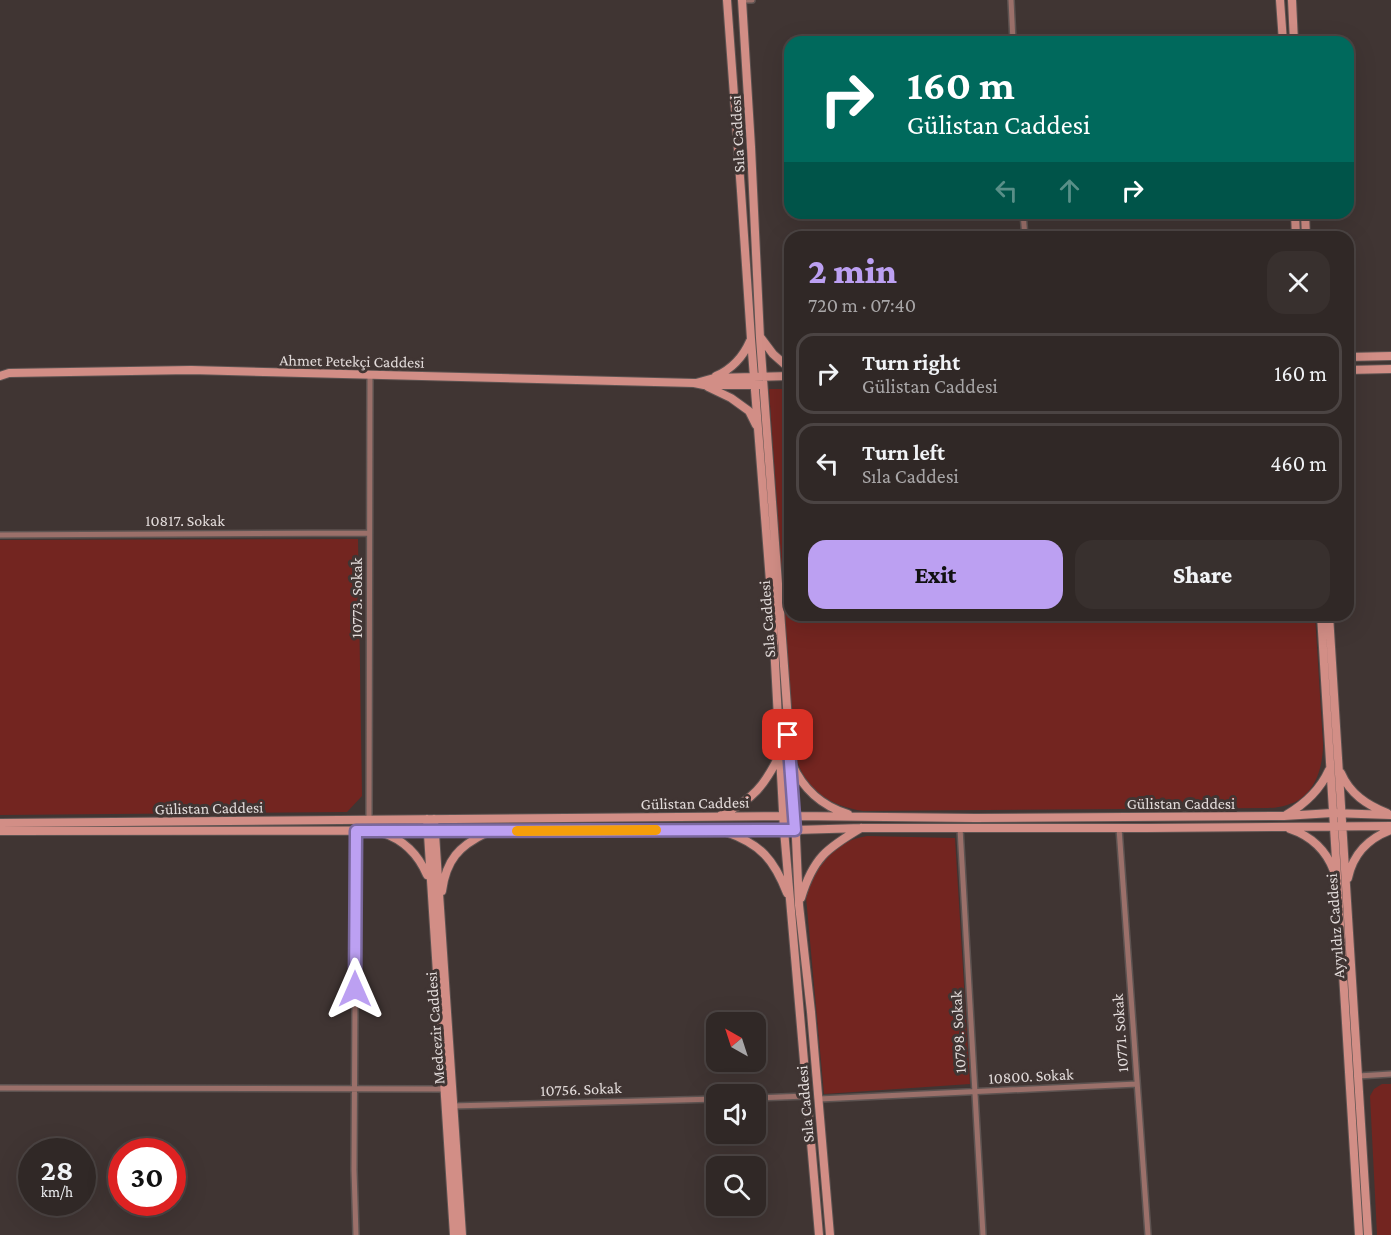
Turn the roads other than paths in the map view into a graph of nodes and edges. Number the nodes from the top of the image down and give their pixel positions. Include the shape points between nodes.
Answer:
1 (726, 0) edge
2 (742, 0) edge
3 (752, 0) edge
4 (1011, 0) edge
5 (1280, 0) edge
6 (1292, 0) edge
7 (1013, 36) edge
8 (1283, 36) edge
9 (1294, 36) edge
10 (760, 338) junction
11 (751, 339) junction
12 (1391, 356) edge
13 (1354, 357) edge
14 (784, 364) edge
15 (0, 367) edge
16 (1391, 369) edge
17 (1354, 370) edge
18 (9, 373) junction
19 (370, 375) junction
20 (0, 376) edge
21 (784, 377) edge
22 (754, 381) junction
23 (764, 381) junction
24 (704, 382) junction
25 (758, 429) junction
26 (369, 533) junction
27 (0, 535) edge
28 (1322, 621) edge
29 (1329, 621) edge
30 (780, 753) junction
31 (790, 758) junction
32 (1335, 767) junction
33 (1332, 813) junction
34 (1342, 813) junction
35 (1391, 815) edge
36 (718, 816) junction
37 (784, 816) junction
38 (795, 816) junction
39 (1284, 816) junction
40 (858, 817) junction
41 (430, 819) junction
42 (369, 820) junction
43 (0, 823) edge
44 (1333, 826) junction
45 (1342, 826) junction
46 (1283, 827) junction
47 (862, 828) junction
48 (960, 828) junction
49 (1119, 828) junction
50 (1391, 828) edge
51 (719, 830) junction
52 (784, 830) junction
53 (795, 830) junction
54 (0, 831) edge
55 (356, 831) junction
56 (373, 831) junction
57 (430, 831) junction
58 (489, 831) junction
59 (1336, 875) junction
60 (430, 881) junction
61 (1346, 888) junction
62 (440, 904) junction
63 (795, 904) junction
64 (1391, 1074) edge
65 (1358, 1076) junction
66 (1137, 1084) junction
67 (0, 1088) edge
68 (449, 1089) junction
69 (354, 1090) junction
70 (974, 1092) junction
71 (807, 1096) junction
72 (766, 1098) edge
73 (706, 1099) edge
74 (819, 1100) junction
75 (450, 1106) junction
76 (356, 1235) edge
77 (454, 1235) edge
78 (462, 1235) edge
79 (819, 1235) edge
80 (830, 1235) edge
81 (982, 1235) edge
82 (1148, 1235) edge
83 (1359, 1235) edge
84 (1368, 1235) edge

1 - 11 street, Sıla Caddesi
2 - 3 street
2 - 10 street, Sıla Caddesi
4 - 7 street
5 - 8 street
6 - 9 street
10 - 14 street
10 - 23 street, Sıla Caddesi
11 - 22 street, Sıla Caddesi
11 - 24 street via 730,368
12 - 13 street
15 - 18 street
16 - 17 street
18 - 19 street, Ahmet Petekçi Caddesi via 191,370
18 - 20 street, Ahmet Petekçi Caddesi
19 - 24 street, Ahmet Petekçi Caddesi
19 - 26 street, 10773. Sokak
21 - 23 street, Ahmet Petekçi Caddesi
22 - 23 street, Ahmet Petekçi Caddesi
22 - 24 street, Ahmet Petekçi Caddesi
22 - 25 street, Sıla Caddesi
23 - 31 street, Sıla Caddesi
24 - 25 street via 749,411
25 - 30 street, Sıla Caddesi
26 - 27 street, 10817. Sokak
26 - 42 street, 10773. Sokak
28 - 32 street, Ayyıldız Caddesi
29 - 32 street, Ayyıldız Caddesi
30 - 36 street via 763,785 743,803
30 - 37 street, Sıla Caddesi
31 - 38 street, Sıla Caddesi
31 - 40 street via 798,777 817,799
32 - 33 street, Ayyıldız Caddesi
32 - 34 street, Ayyıldız Caddesi
32 - 35 street via 1361,800
32 - 39 street via 1314,794
33 - 34 street, Gülistan Caddesi
33 - 39 street, Gülistan Caddesi
33 - 44 street, Ayyıldız Caddesi
34 - 35 street, Gülistan Caddesi
34 - 45 street, Ayyıldız Caddesi
36 - 37 street, Gülistan Caddesi
36 - 41 street, Gülistan Caddesi
37 - 38 street, Gülistan Caddesi
37 - 52 street, Sıla Caddesi
38 - 40 street, Gülistan Caddesi
38 - 53 street, Sıla Caddesi
39 - 40 street, Gülistan Caddesi
41 - 42 street, Gülistan Caddesi
41 - 57 street, Medcezir Caddesi
42 - 43 street, Gülistan Caddesi
44 - 45 street, Gülistan Caddesi
44 - 46 street, Gülistan Caddesi
44 - 59 street, Ayyıldız Caddesi
45 - 50 street, Gülistan Caddesi
45 - 61 street, Ayyıldız Caddesi
46 - 49 street, Gülistan Caddesi
46 - 59 street via 1304,834 1319,846
47 - 48 street, Gülistan Caddesi
47 - 53 street, Gülistan Caddesi
47 - 63 street via 825,852
48 - 49 street, Gülistan Caddesi
48 - 70 street, 10798. Sokak
49 - 66 street, 10771. Sokak
50 - 61 street via 1362,849 1352,863
51 - 52 street, Gülistan Caddesi
51 - 58 street, Gülistan Caddesi
51 - 63 street via 740,837 770,859
52 - 53 street, Gülistan Caddesi
52 - 63 street, Sıla Caddesi
53 - 63 street, Sıla Caddesi
54 - 55 street, Gülistan Caddesi
55 - 56 street, Gülistan Caddesi
55 - 69 street
56 - 57 street, Gülistan Caddesi
56 - 60 street via 408,846
57 - 58 street, Gülistan Caddesi
57 - 60 street, Medcezir Caddesi
57 - 62 street, Medcezir Caddesi
58 - 62 street via 469,842 451,860
59 - 83 street, Ayyıldız Caddesi
60 - 68 street, Medcezir Caddesi
61 - 65 street, Ayyıldız Caddesi
62 - 68 street, Medcezir Caddesi
63 - 71 street
63 - 74 street, Sıla Caddesi
64 - 65 street
65 - 84 street, Ayyıldız Caddesi
66 - 70 street, 10800. Sokak
66 - 82 street, 10771. Sokak
67 - 69 street
68 - 69 street
68 - 75 street, Medcezir Caddesi
69 - 76 street
70 - 74 street, 10800. Sokak
70 - 81 street, 10798. Sokak
71 - 72 street
71 - 79 street
73 - 75 street, 10756. Sokak
74 - 80 street, Sıla Caddesi
75 - 77 street, Medcezir Caddesi
75 - 78 street, Medcezir Caddesi

